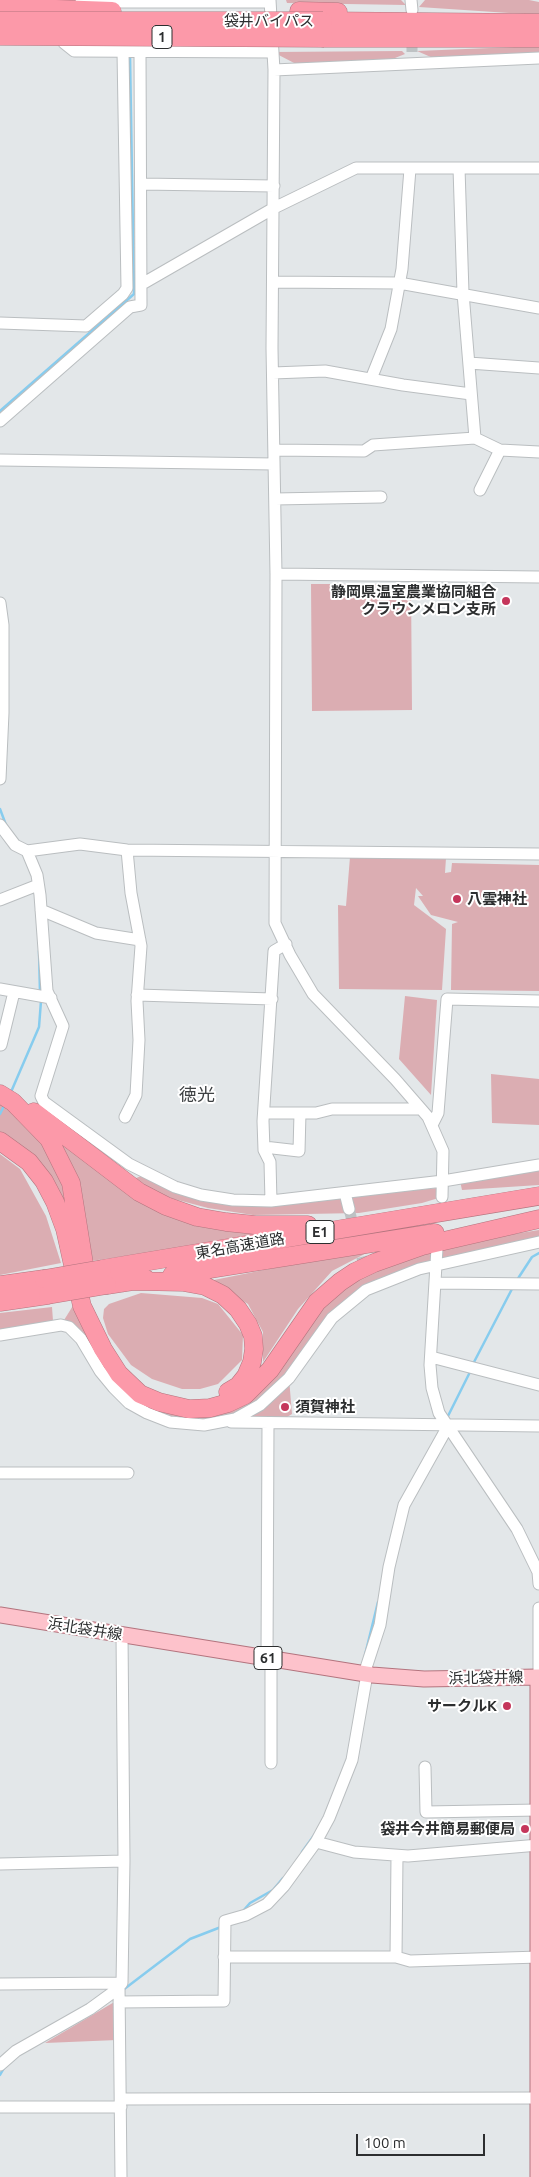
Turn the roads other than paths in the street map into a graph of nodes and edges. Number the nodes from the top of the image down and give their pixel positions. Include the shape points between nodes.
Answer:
1 (270, 1) edge
2 (0, 7) edge
3 (0, 21) edge
4 (539, 23) edge
5 (467, 31) junction
6 (323, 35) junction
7 (0, 36) edge
8 (539, 38) edge
9 (0, 43) edge
10 (118, 47) junction
11 (140, 52) junction
12 (273, 52) junction
13 (539, 58) edge
14 (274, 70) junction
15 (459, 168) junction
16 (539, 168) edge
17 (410, 169) junction
18 (141, 184) junction
19 (274, 186) junction
20 (274, 208) junction
21 (274, 282) junction
22 (399, 283) junction
23 (142, 284) junction
24 (462, 293) junction
25 (539, 308) edge
26 (0, 323) edge
27 (469, 363) junction
28 (539, 368) edge
29 (272, 373) junction
30 (371, 379) junction
31 (472, 394) junction
32 (0, 421) edge
33 (475, 438) junction
34 (274, 450) junction
35 (500, 450) junction
36 (539, 452) edge
37 (0, 460) edge
38 (274, 464) junction
39 (480, 490) dead end
40 (381, 497) dead end
41 (275, 499) junction
42 (276, 574) junction
43 (539, 577) edge
44 (0, 603) edge
45 (0, 779) edge
46 (0, 825) edge
47 (127, 850) junction
48 (27, 851) junction
49 (275, 852) junction
50 (539, 854) edge
51 (38, 885) junction
52 (0, 900) edge
53 (41, 910) junction
54 (140, 940) junction
55 (286, 944) junction
56 (0, 989) edge
57 (14, 992) junction
58 (137, 995) junction
59 (51, 998) junction
60 (272, 999) junction
61 (539, 1001) edge
62 (1, 1044) dead end
63 (0, 1093) edge
64 (421, 1109) junction
65 (264, 1113) junction
66 (300, 1113) junction
67 (125, 1117) dead end
68 (432, 1125) junction
69 (0, 1141) edge
70 (264, 1147) junction
71 (539, 1165) edge
72 (443, 1181) junction
73 (345, 1193) junction
74 (539, 1196) edge
75 (442, 1197) dead end
76 (271, 1201) junction
77 (349, 1209) tunnel mouth
78 (539, 1217) edge
79 (376, 1223) junction
80 (539, 1242) edge
81 (437, 1248) dead end
82 (437, 1266) junction
83 (366, 1275) tunnel mouth
84 (104, 1277) junction
85 (134, 1281) junction
86 (436, 1283) junction
87 (539, 1284) edge
88 (0, 1285) edge
89 (46, 1287) junction
90 (370, 1288) junction
91 (0, 1302) edge
92 (0, 1335) edge
93 (431, 1357) junction
94 (539, 1385) edge
95 (222, 1422) junction
96 (268, 1423) junction
97 (539, 1426) edge
98 (446, 1427) junction
99 (128, 1473) dead end
100 (0, 1474) edge
101 (539, 1584) edge
102 (539, 1608) edge
103 (0, 1615) edge
104 (122, 1634) junction
105 (269, 1658) junction
106 (365, 1674) junction
107 (538, 1677) edge
108 (271, 1764) dead end
109 (424, 1767) dead end
110 (538, 1810) edge
111 (316, 1842) junction
112 (538, 1846) edge
113 (397, 1856) junction
114 (124, 1862) junction
115 (0, 1864) edge
116 (224, 1957) junction
117 (396, 1957) junction
118 (538, 1957) edge
119 (0, 1984) edge
120 (120, 1984) junction
121 (119, 2002) junction
122 (0, 2065) edge
123 (538, 2098) edge
124 (121, 2103) junction
125 (0, 2107) edge
126 (121, 2177) edge
127 (538, 2177) edge

1 - 2 street via 23,1
1 - 12 street
2 - 5 highway via 430,14
3 - 6 highway, 袋井バイパス / 1, bridge
4 - 5 highway, 袋井バイパス / 1
5 - 6 highway, 袋井バイパス / 1
5 - 6 highway via 427,47
5 - 8 highway, 袋井バイパス / 1
6 - 7 highway, 袋井バイパス / 1, bridge
6 - 10 highway
9 - 10 highway
10 - 11 street
10 - 26 street via 127,288 86,326
11 - 12 street
11 - 18 street
12 - 14 street
13 - 14 street via 412,58
14 - 19 street
15 - 16 street
15 - 17 street
15 - 24 street
17 - 20 street via 356,168
17 - 22 street
18 - 19 street
18 - 23 street
19 - 20 street
20 - 21 street
20 - 23 street
21 - 22 street
21 - 29 street
22 - 24 street
22 - 30 street via 391,329
23 - 32 street via 141,304 130,307
24 - 25 street
24 - 27 street
27 - 28 street
27 - 31 street
29 - 30 street via 325,371
29 - 34 street
30 - 31 street
31 - 33 street
33 - 34 street via 373,445 364,451
33 - 35 street
34 - 38 street
35 - 36 street
35 - 39 street
37 - 38 street
38 - 41 street
40 - 41 street
41 - 42 street
42 - 43 street
42 - 49 street
44 - 45 street via 3,713
46 - 48 street via 15,845
47 - 48 street via 80,844
47 - 49 street
47 - 54 street via 130,892
48 - 51 street
49 - 50 street
49 - 55 street via 275,923
51 - 52 street
51 - 53 street
53 - 54 street via 96,933
53 - 59 street via 45,980
54 - 58 street
55 - 60 street via 274,951
55 - 64 street via 316,997
56 - 57 street
57 - 59 street
57 - 62 street
58 - 60 street
58 - 67 street via 136,1095
59 - 76 street via 63,1026 41,1096 44,1102 129,1164 174,1187 233,1200
60 - 65 street
61 - 68 street via 447,998 438,1113
63 - 79 highway via 15,1098 62,1131 139,1192 197,1217 255,1225
63 - 85 highway via 50,1139 71,1183 91,1306 110,1347 125,1368 146,1386 173,1398 209,1398 238,1386 246,1376 254,1349 253,1336 238,1309 223,1295 205,1286
64 - 66 street via 332,1109
64 - 68 street
65 - 66 street
65 - 70 street
66 - 70 street via 298,1151
68 - 72 street via 443,1151
69 - 78 highway via 30,1162 55,1202 65,1229 82,1306 102,1349 119,1374 140,1394 189,1409 210,1408 245,1395 270,1370 317,1302 355,1272 422,1246
70 - 76 street via 270,1162
71 - 72 street
72 - 73 street
72 - 75 street
73 - 76 street
73 - 77 street
74 - 79 highway, 東名高速道路 / E1
78 - 85 highway, 東名高速道路 / E1
79 - 84 highway, 東名高速道路 / E1
80 - 82 street
81 - 82 street
82 - 86 street
82 - 90 street via 419,1269
83 - 90 street
84 - 85 highway, 東名高速道路 / E1
84 - 89 highway, 東名高速道路 / E1, bridge
86 - 87 street
86 - 93 street
88 - 89 highway, 東名高速道路 / E1
89 - 91 highway, 東名高速道路 / E1
90 - 95 street via 332,1318 277,1391 247,1414
92 - 95 street via 61,1325 69,1327 81,1339 114,1388 147,1414 170,1422 204,1425
93 - 94 street
93 - 98 street via 432,1388
95 - 96 street
96 - 98 street
96 - 105 street
97 - 98 street
98 - 101 street via 516,1529 535,1566
98 - 106 street via 404,1505 389,1567 380,1625
99 - 100 street
102 - 107 street
103 - 104 main road, 浜北袋井線 / 61
104 - 105 main road, 浜北袋井線 / 61
104 - 114 street
105 - 106 main road, 浜北袋井線 / 61
105 - 108 street
106 - 107 main road, 浜北袋井線 / 61 via 424,1679
106 - 111 street via 352,1760
107 - 110 main road, 浜北袋井線
109 - 110 street via 426,1812
110 - 112 main road, 浜北袋井線
111 - 113 street via 354,1852
111 - 116 street via 267,1904 225,1921
112 - 113 street
112 - 118 main road, 浜北袋井線
113 - 117 street
114 - 115 street
114 - 120 street
116 - 117 street
116 - 121 street via 224,2001
117 - 118 street via 410,1961
118 - 123 main road, 浜北袋井線
119 - 120 street
120 - 121 street
120 - 122 street via 90,2009 16,2051
121 - 124 street
123 - 124 street
123 - 127 main road, 浜北袋井線
124 - 125 street
124 - 126 street

